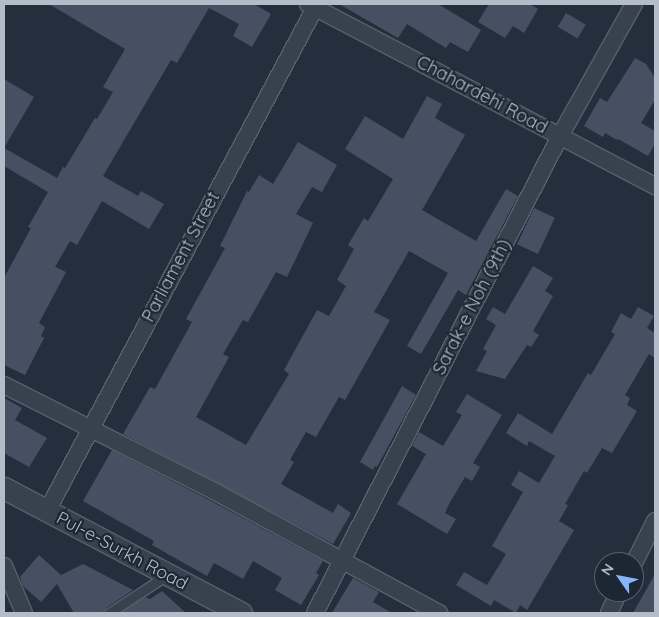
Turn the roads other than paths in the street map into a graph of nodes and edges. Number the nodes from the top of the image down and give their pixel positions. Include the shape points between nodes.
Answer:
1 (634, 4) edge
2 (313, 5) edge
3 (560, 136) junction
4 (655, 186) edge
5 (4, 385) edge
6 (89, 429) junction
7 (4, 488) edge
8 (47, 511) junction
9 (655, 521) edge
10 (640, 552) edge
11 (340, 561) junction
12 (4, 566) edge
13 (168, 575) junction
14 (24, 613) edge
15 (109, 613) edge
16 (240, 613) edge
17 (315, 613) edge
18 (439, 613) edge

1 - 3 street, Sarak-e Noh (9th)
2 - 3 street, Chahardehi Road
2 - 6 street, Parliament Street
3 - 4 street, Chahardehi Road
3 - 11 street, Sarak-e Noh (9th)
5 - 6 street
6 - 8 street, Parliament Street
6 - 11 street via 216,492
7 - 8 street, Pul-e-Surkh Road
8 - 13 street, Pul-e-Surkh Road
9 - 10 street
11 - 17 street, Sarak-e Noh (9th)
11 - 18 street
12 - 14 street
13 - 15 lane
13 - 16 street, Pul-e-Surkh Road

